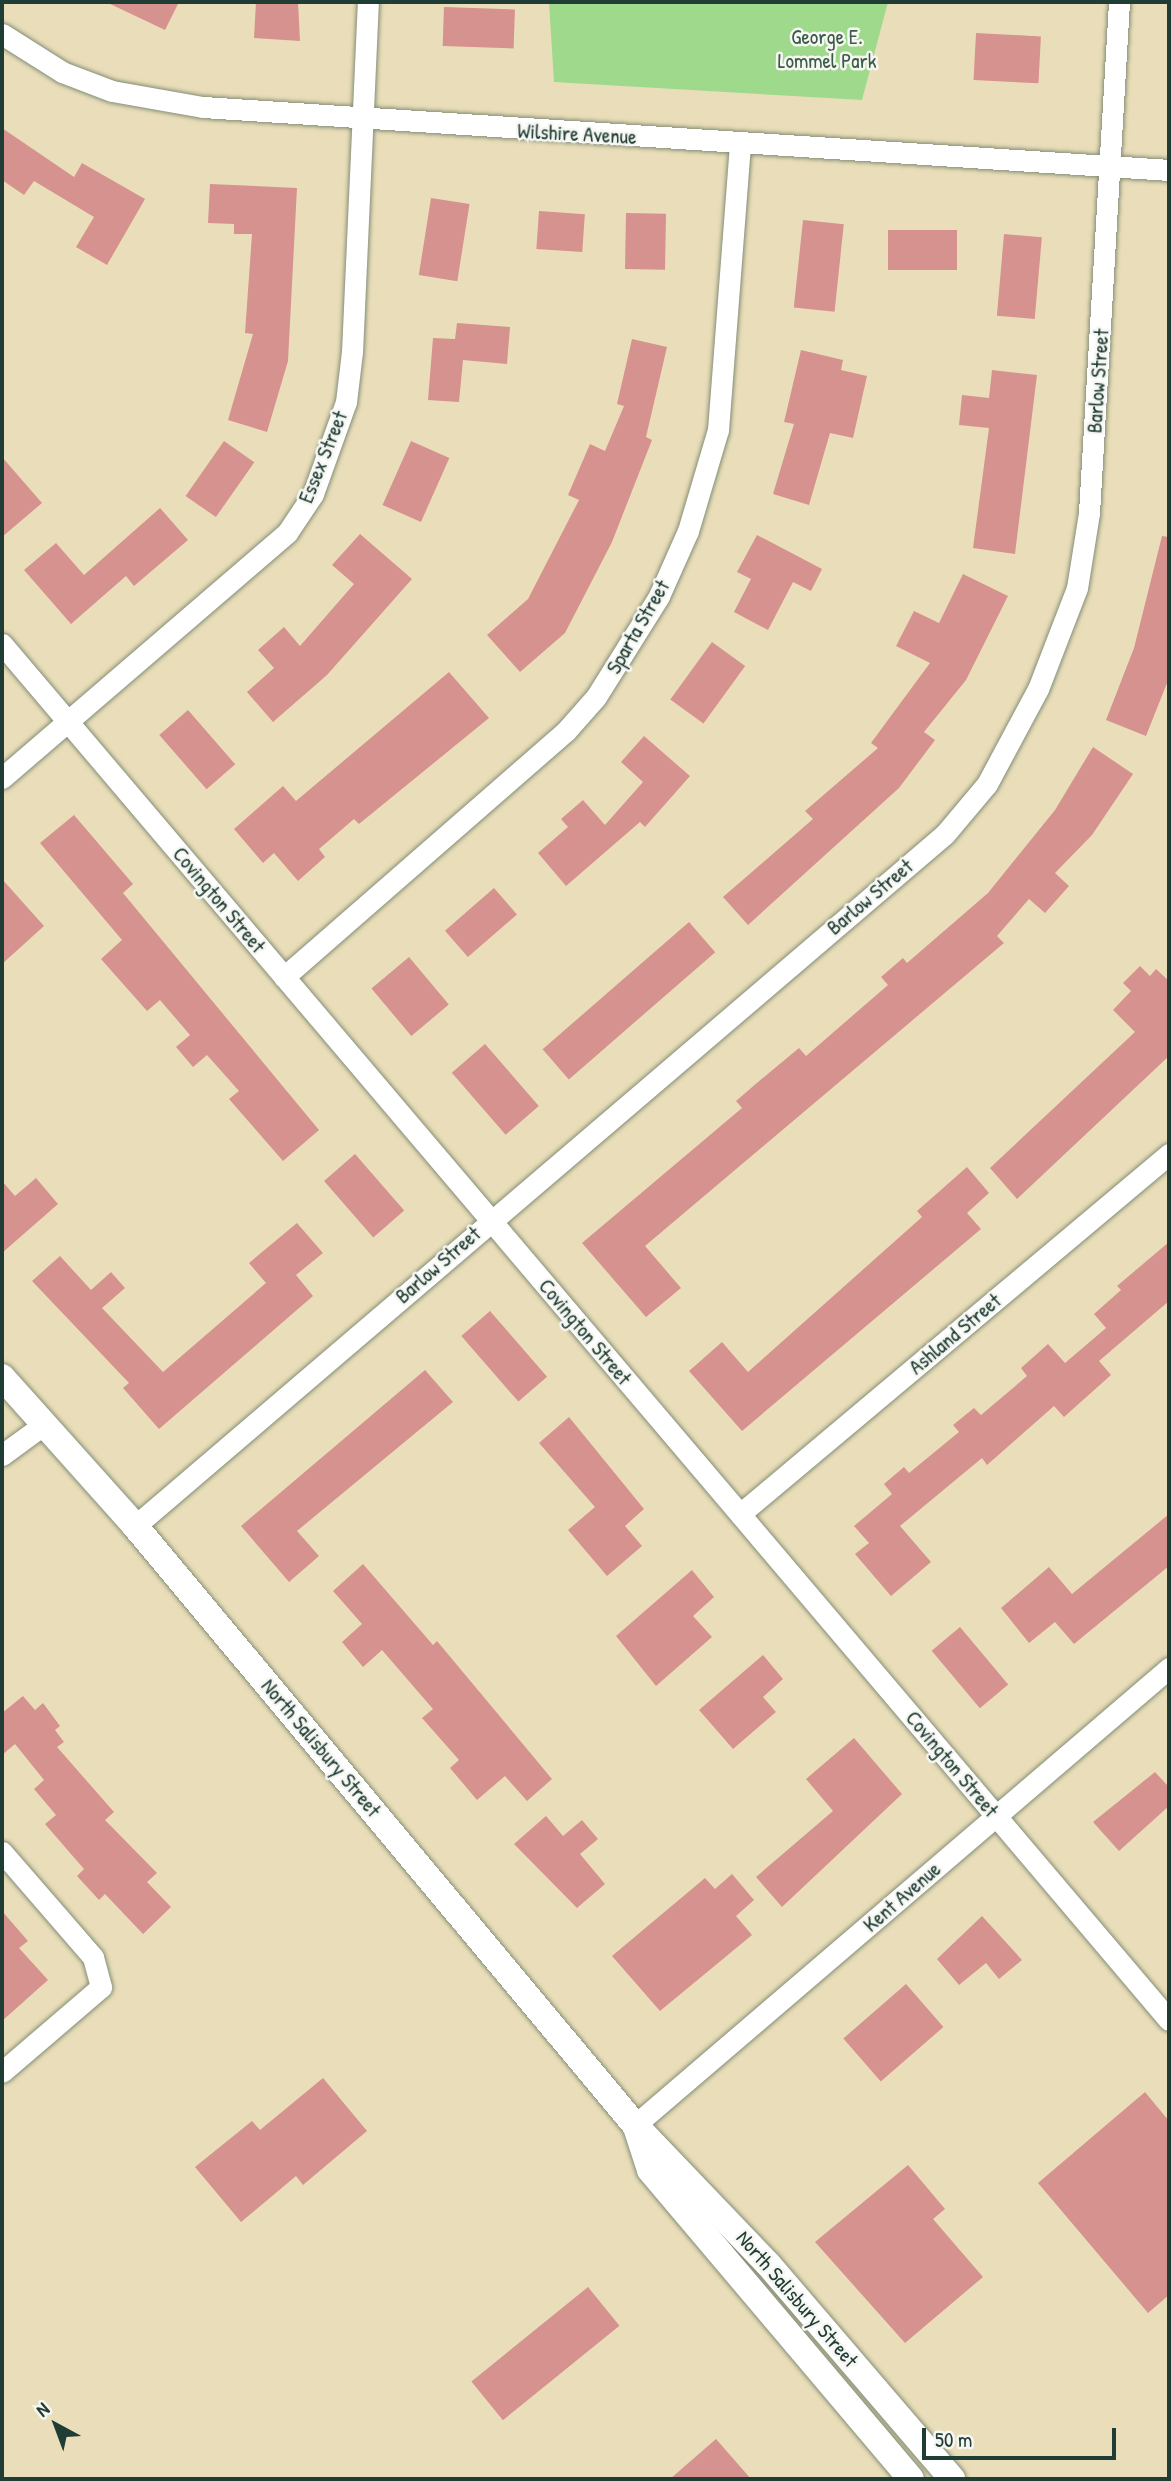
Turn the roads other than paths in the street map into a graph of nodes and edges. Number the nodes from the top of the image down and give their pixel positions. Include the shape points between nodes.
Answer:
1 (368, 2) edge
2 (1119, 2) edge
3 (2, 34) edge
4 (365, 121) junction
5 (740, 144) junction
6 (1113, 167) junction
7 (1169, 170) edge
8 (2, 644) edge
9 (68, 723) junction
10 (2, 778) edge
11 (284, 977) junction
12 (1169, 1154) edge
13 (491, 1220) junction
14 (2, 1377) edge
15 (43, 1425) junction
16 (2, 1455) edge
17 (740, 1514) junction
18 (135, 1526) junction
19 (1169, 1668) edge
20 (996, 1816) junction
21 (2, 1852) edge
22 (1169, 2020) edge
23 (2, 2071) edge
24 (635, 2125) junction
25 (911, 2479) edge
26 (952, 2479) edge

1 - 4 street, Essex Street
2 - 6 street, Barlow Street
3 - 4 street, Wilshire Avenue via 42,61 112,91
4 - 5 street, Wilshire Avenue
4 - 9 street, Essex Street via 346,402 313,494 287,533
5 - 6 street, Wilshire Avenue
5 - 11 street, Sparta Street via 718,430 688,531 659,596 596,697 566,732
6 - 7 street, Wilshire Avenue
6 - 13 street, Barlow Street via 1089,513 1077,588 1010,747 945,834
8 - 9 street, Covington Street
9 - 10 street, Essex Street
9 - 11 street, Covington Street
11 - 13 street, Covington Street
12 - 17 street, Ashland Street
13 - 17 street, Covington Street
13 - 18 street, Barlow Street
14 - 15 street, North Salisbury Street
15 - 16 street
15 - 18 street, North Salisbury Street
17 - 20 street, Covington Street
18 - 24 street, North Salisbury Street
19 - 20 street, Kent Avenue
20 - 22 street, Covington Street
20 - 24 street, Kent Avenue
21 - 23 street via 93,1957 101,1987
24 - 25 street, North Salisbury Street via 650,2169
24 - 26 street, North Salisbury Street via 768,2264

